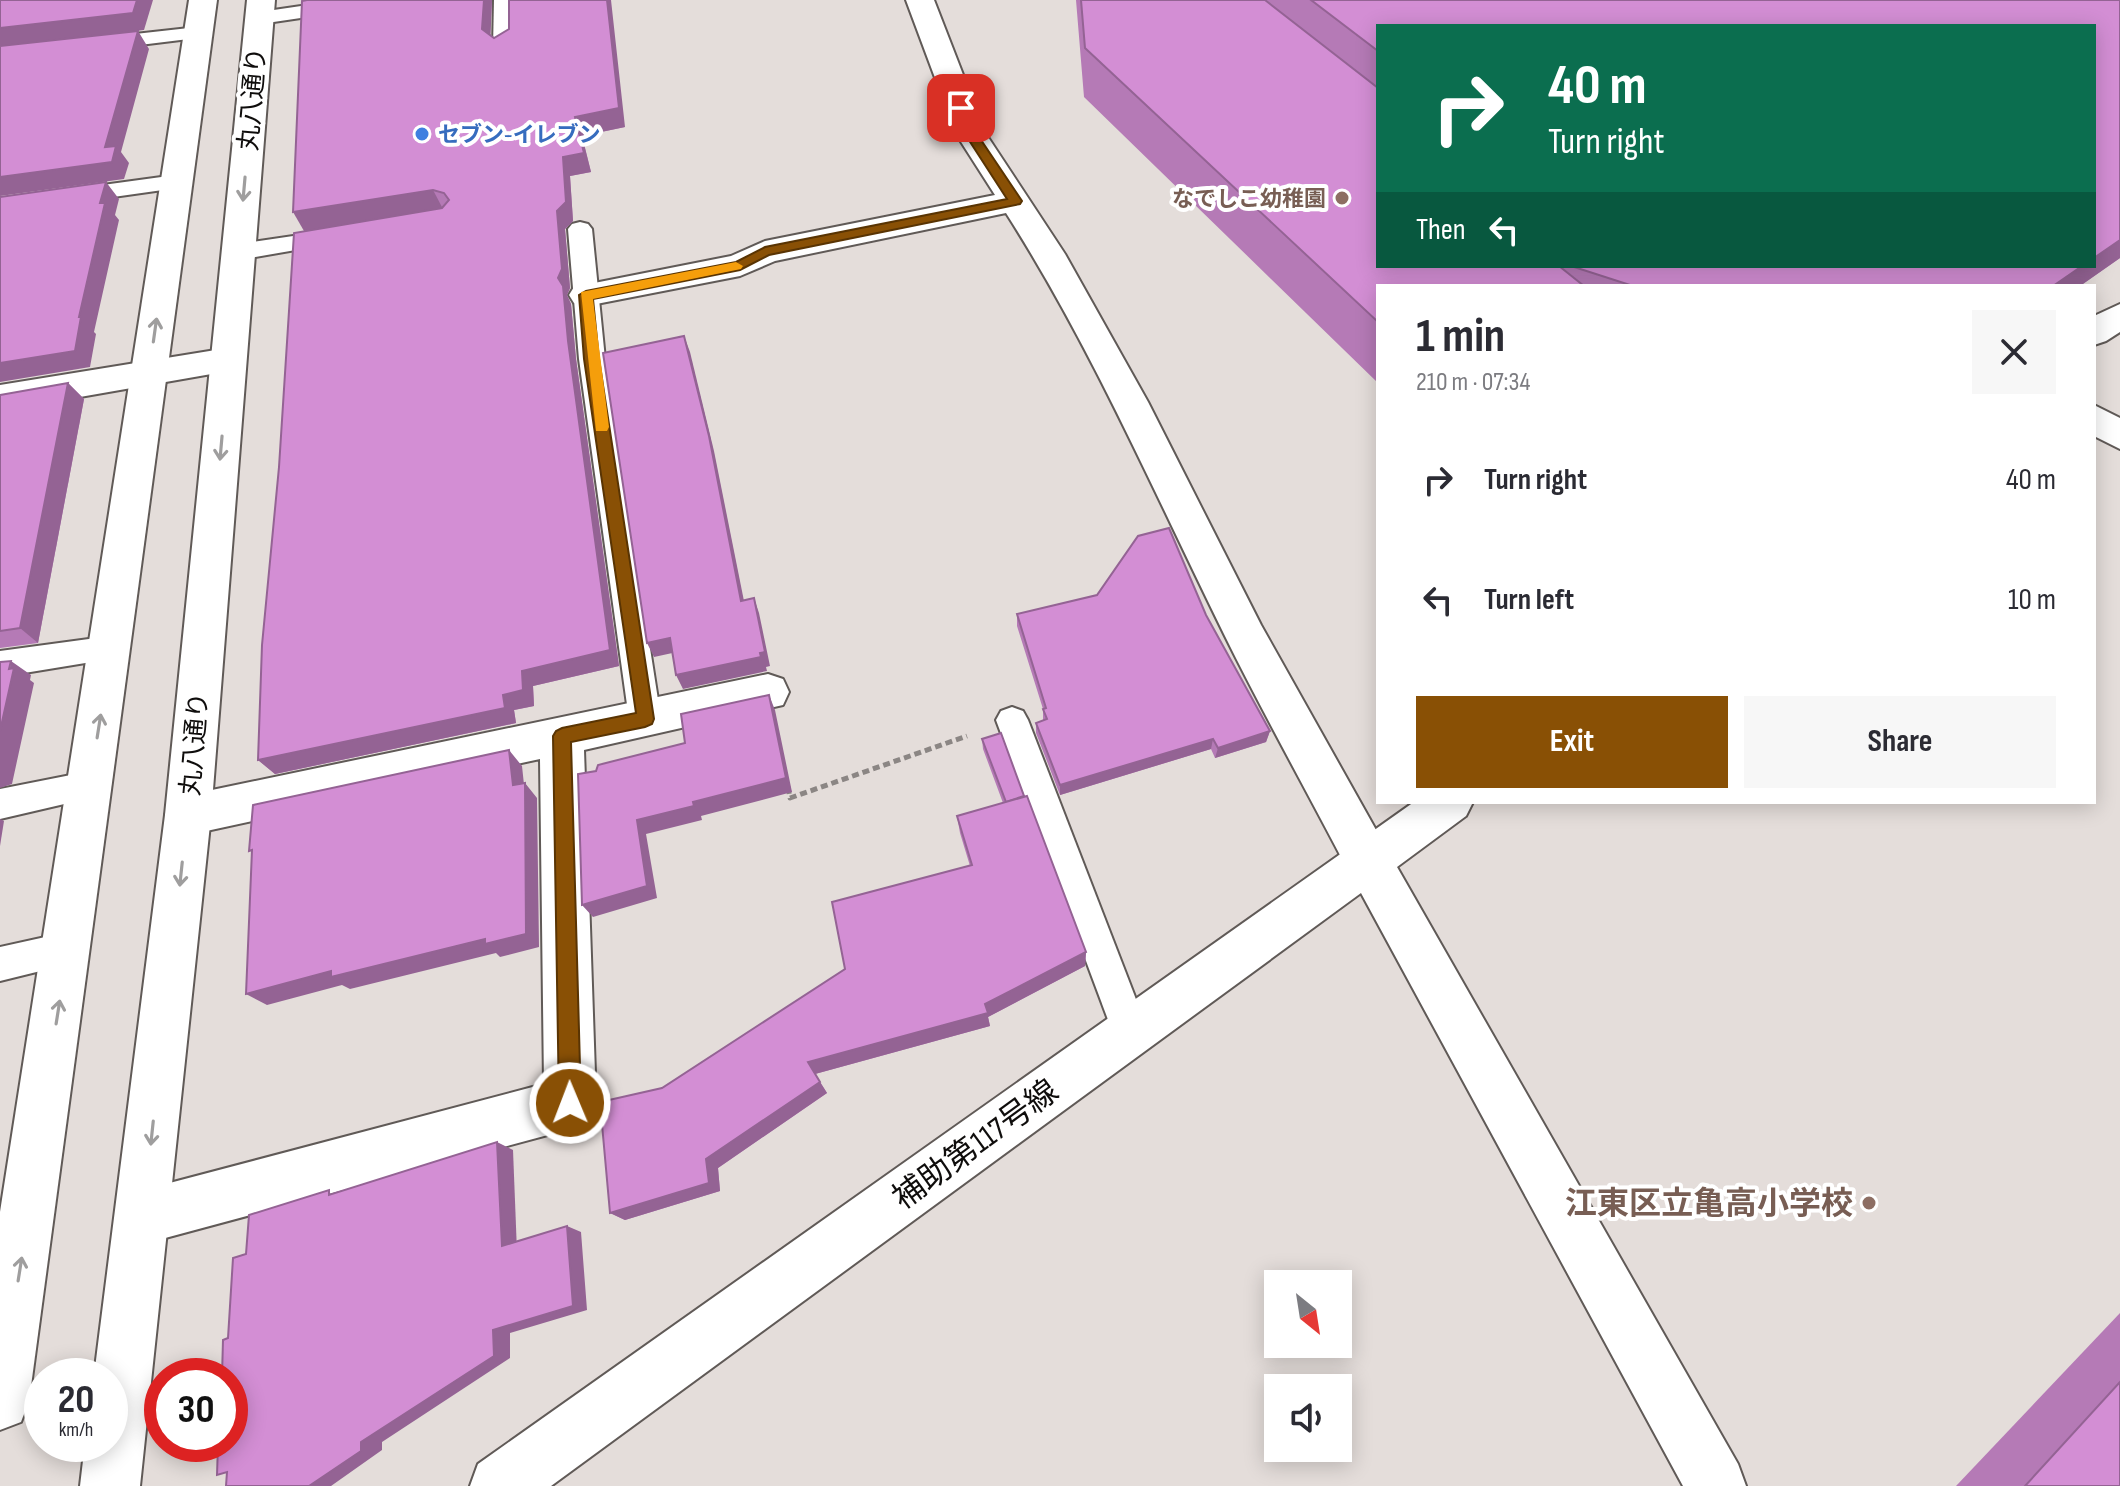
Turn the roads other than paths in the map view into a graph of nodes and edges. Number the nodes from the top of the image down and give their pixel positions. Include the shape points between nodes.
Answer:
1 (382, 0) edge
2 (504, 0) edge
3 (920, 0) edge
4 (260, 9) edge
5 (201, 16) edge
6 (73, 48) edge
7 (503, 48) edge
8 (176, 182) junction
9 (1015, 201) junction
10 (0, 206) edge
11 (580, 229) dead end
12 (365, 232) edge
13 (238, 252) junction
14 (586, 295) junction
15 (2120, 315) edge
16 (2096, 332) edge
17 (228, 360) junction
18 (149, 374) junction
19 (0, 398) edge
20 (2096, 419) edge
21 (2120, 436) edge
22 (111, 648) junction
23 (0, 664) edge
24 (768, 692) edge
25 (645, 719) junction
26 (1012, 720) dead end
27 (562, 736) junction
28 (91, 785) junction
29 (0, 804) edge
30 (1447, 804) edge
31 (188, 815) junction
32 (1368, 861) junction
33 (68, 949) junction
34 (0, 964) edge
35 (1131, 1033) junction
36 (143, 1217) junction
37 (0, 1401) edge
38 (110, 1486) edge
39 (500, 1486) edge
40 (1716, 1486) edge

1 - 4 lane
2 - 7 lane
3 - 9 street via 971,134
4 -> 13 street, 丸八通り
5 - 6 lane
5 - 8 street
8 - 10 lane
18 -> 8 street
9 - 14 street
9 - 32 street via 1130,402 1246,636
11 - 14 lane
12 - 13 lane
13 - 17 street, 丸八通り
14 - 25 lane
15 - 16 street
17 - 18 street
17 -> 31 street, 丸八通り
18 - 19 street
18 - 22 street
20 - 21 street
22 - 23 lane
28 -> 22 street
24 - 25 street
25 - 27 street
26 - 35 lane
27 - 31 street
27 - 36 street via 570,1103
28 - 29 lane
28 - 33 street
30 - 32 street, 補助第117号線
31 -> 36 street, 丸八通り
32 - 35 street, 補助第117号線
32 - 40 street
33 - 34 lane
37 -> 33 street
35 - 39 street, 補助第117号線
36 - 38 street, 丸八通り

